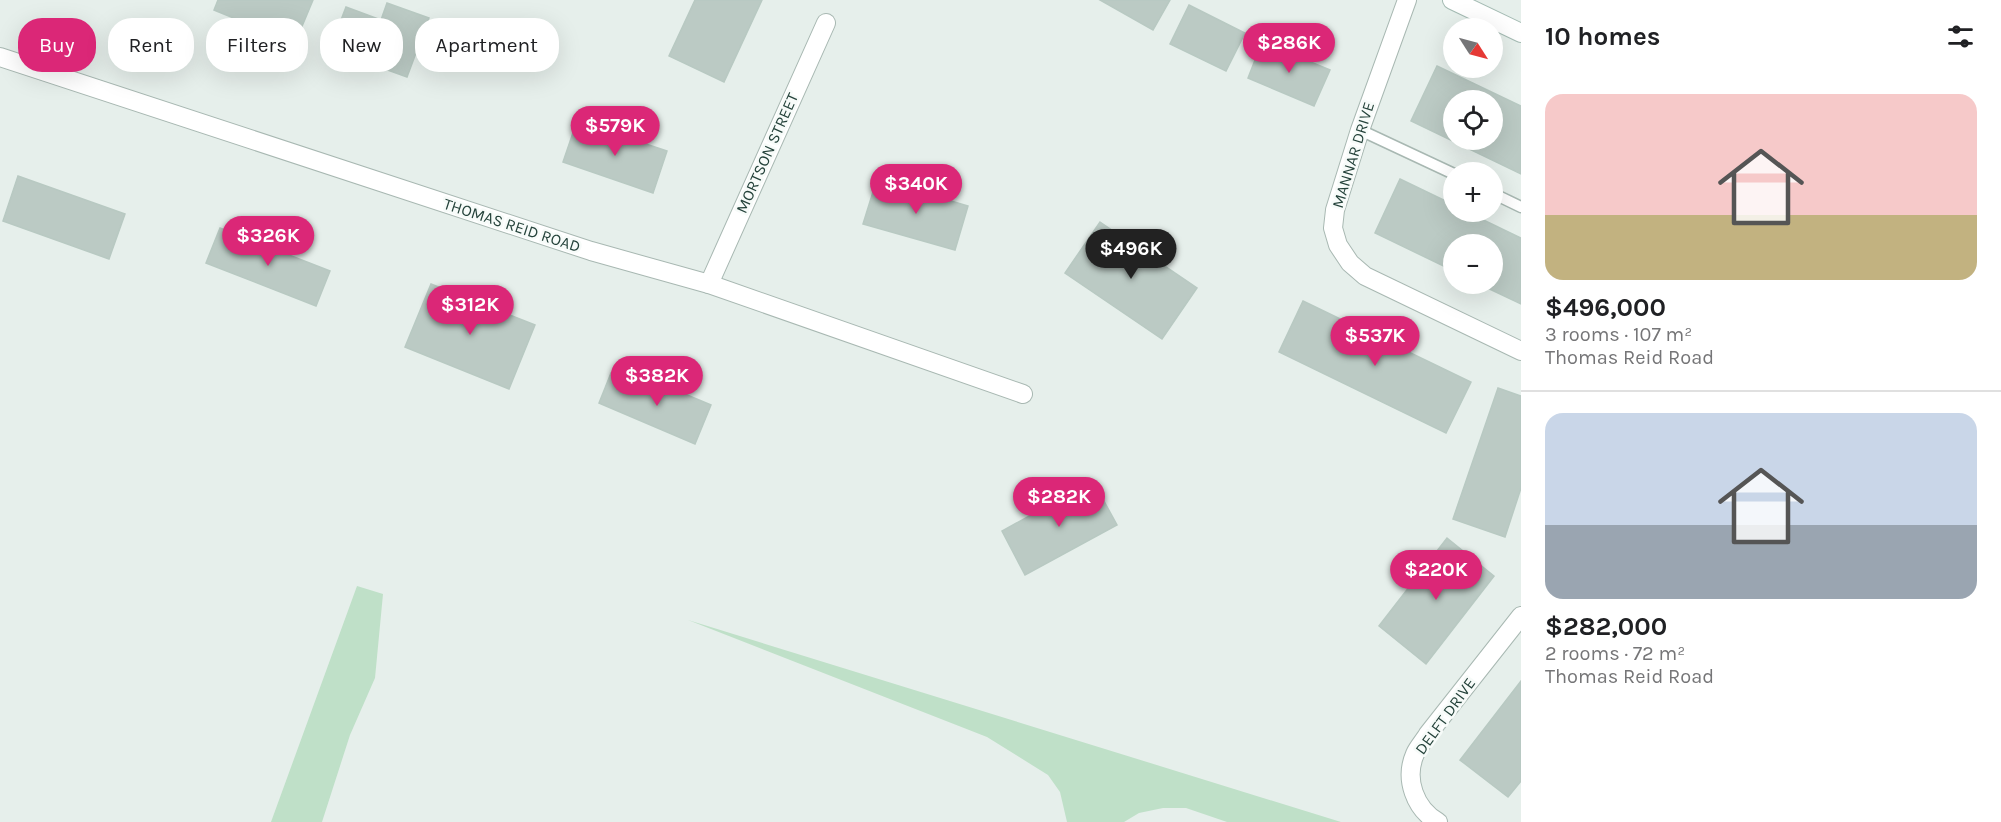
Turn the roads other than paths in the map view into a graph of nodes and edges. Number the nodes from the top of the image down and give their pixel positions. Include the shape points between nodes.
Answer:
1 (1407, 0) edge
2 (1452, 0) edge
3 (826, 23) dead end
4 (1521, 33) edge
5 (0, 57) edge
6 (1360, 130) junction
7 (1443, 169) edge
8 (1503, 198) edge
9 (1521, 207) edge
10 (709, 284) junction
11 (1521, 351) edge
12 (1023, 394) dead end
13 (1521, 616) edge
14 (1438, 822) edge

1 - 6 street, MANNAR DRIVE
2 - 4 street
3 - 10 street, MORTSON STREET
5 - 10 street, THOMAS REID ROAD via 591,251
6 - 7 lane
6 - 11 street, MANNAR DRIVE via 1339,193 1333,228 1350,263 1365,276
8 - 9 lane
10 - 12 street, THOMAS REID ROAD
13 - 14 street, DELFT DRIVE via 1415,755 1410,774 1414,795 1424,812

